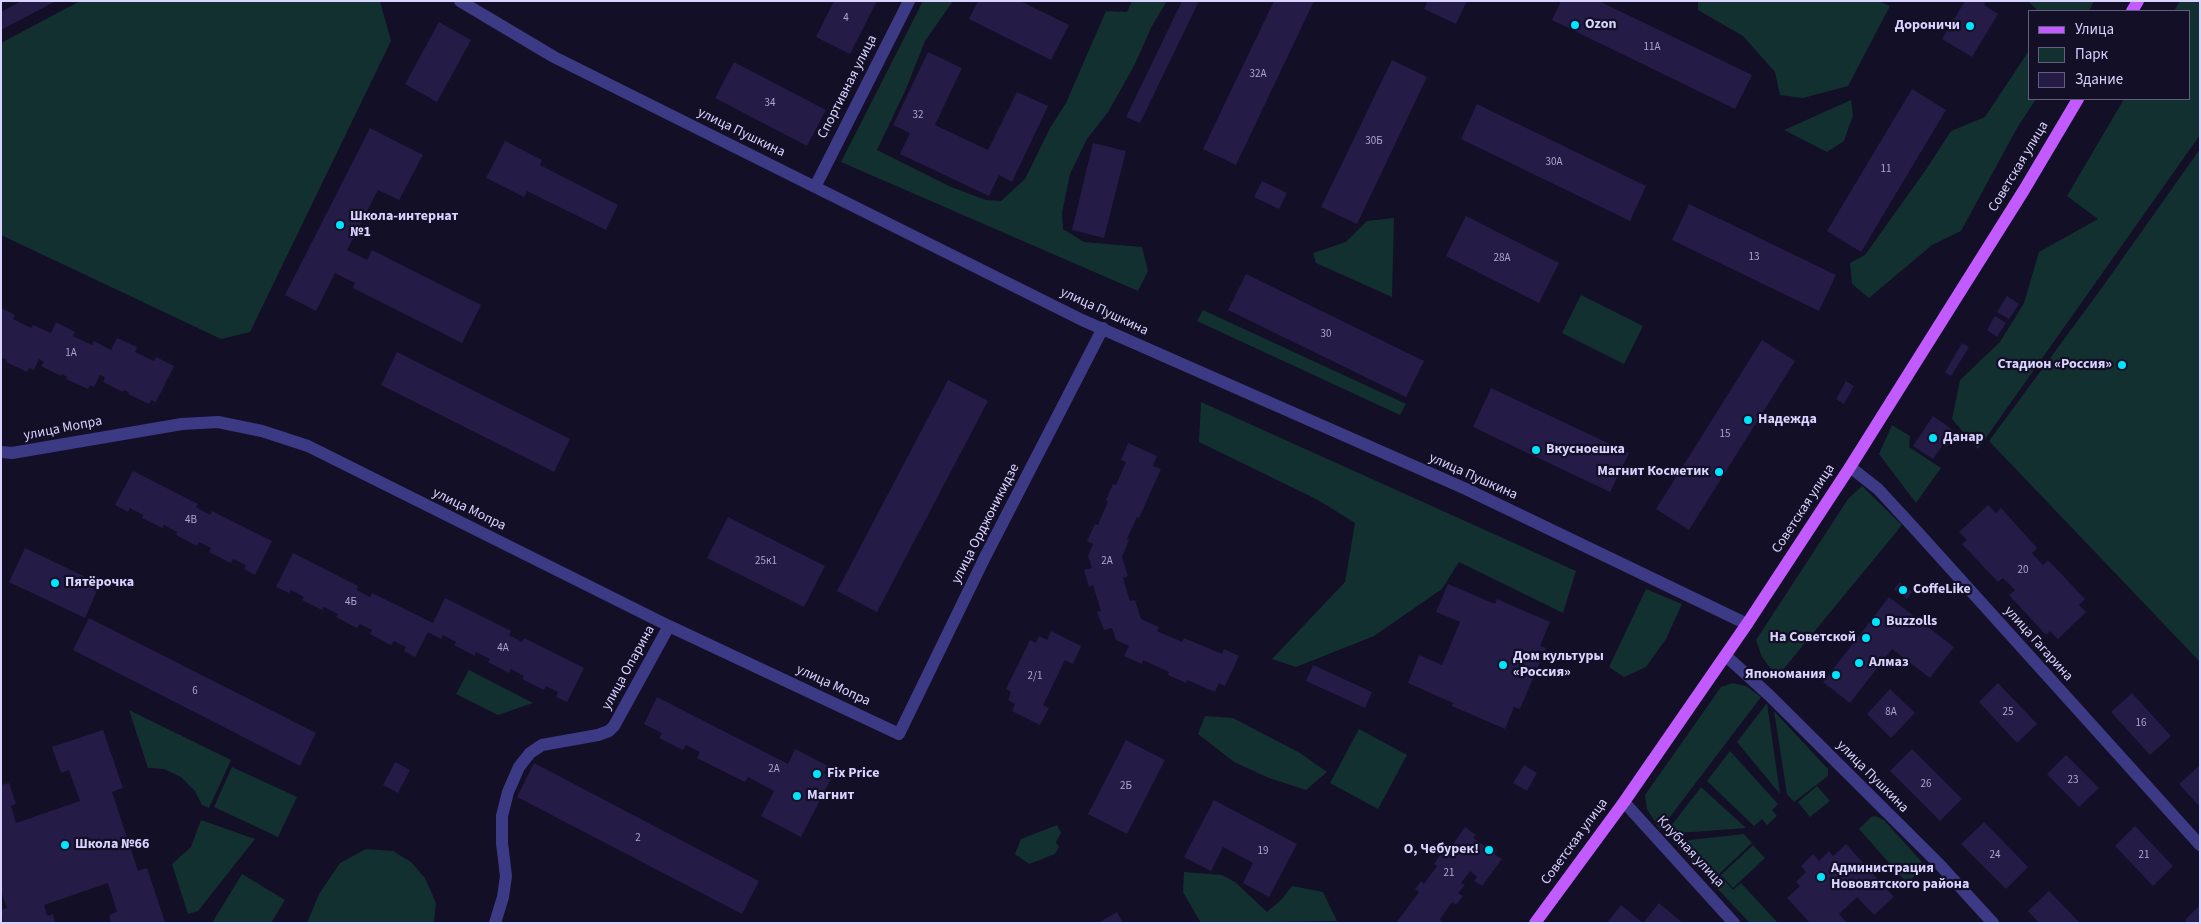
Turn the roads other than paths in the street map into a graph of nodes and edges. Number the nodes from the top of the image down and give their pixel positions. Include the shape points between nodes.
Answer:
1 (460, 1) edge
2 (909, 1) edge
3 (2077, 100) edge
4 (816, 187) junction
5 (1103, 328) junction
6 (1, 452) edge
7 (1850, 467) junction
8 (1748, 624) junction
9 (669, 626) junction
10 (1726, 656) junction
11 (899, 734) joint
12 (1624, 802) junction
13 (2200, 845) edge
14 (496, 923) edge
15 (1535, 923) edge
16 (1734, 923) edge
17 (1993, 923) edge

1 - 4 street, улица Пушкина via 554,58
2 - 4 street, Спортивная улица
3 - 7 main road, Советская улица
4 - 5 street, улица Пушкина
5 - 8 street, улица Пушкина via 1466,489
5 - 11 street, улица Орджоникидзе via 985,556
6 - 9 street, улица Мопра via 12,453 182,424 218,422 262,431 308,446
7 - 8 main road, Советская улица
7 - 13 street, улица Гагарина via 1878,489
8 - 10 main road, Советская улица
9 - 11 street, улица Мопра
9 - 14 street, улица Опарина via 609,731 542,745 530,753 519,767 502,816 506,876
10 - 12 main road, Советская улица
10 - 17 street, улица Пушкина via 1933,858
12 - 15 main road, Советская улица
12 - 16 street, Клубная улица

